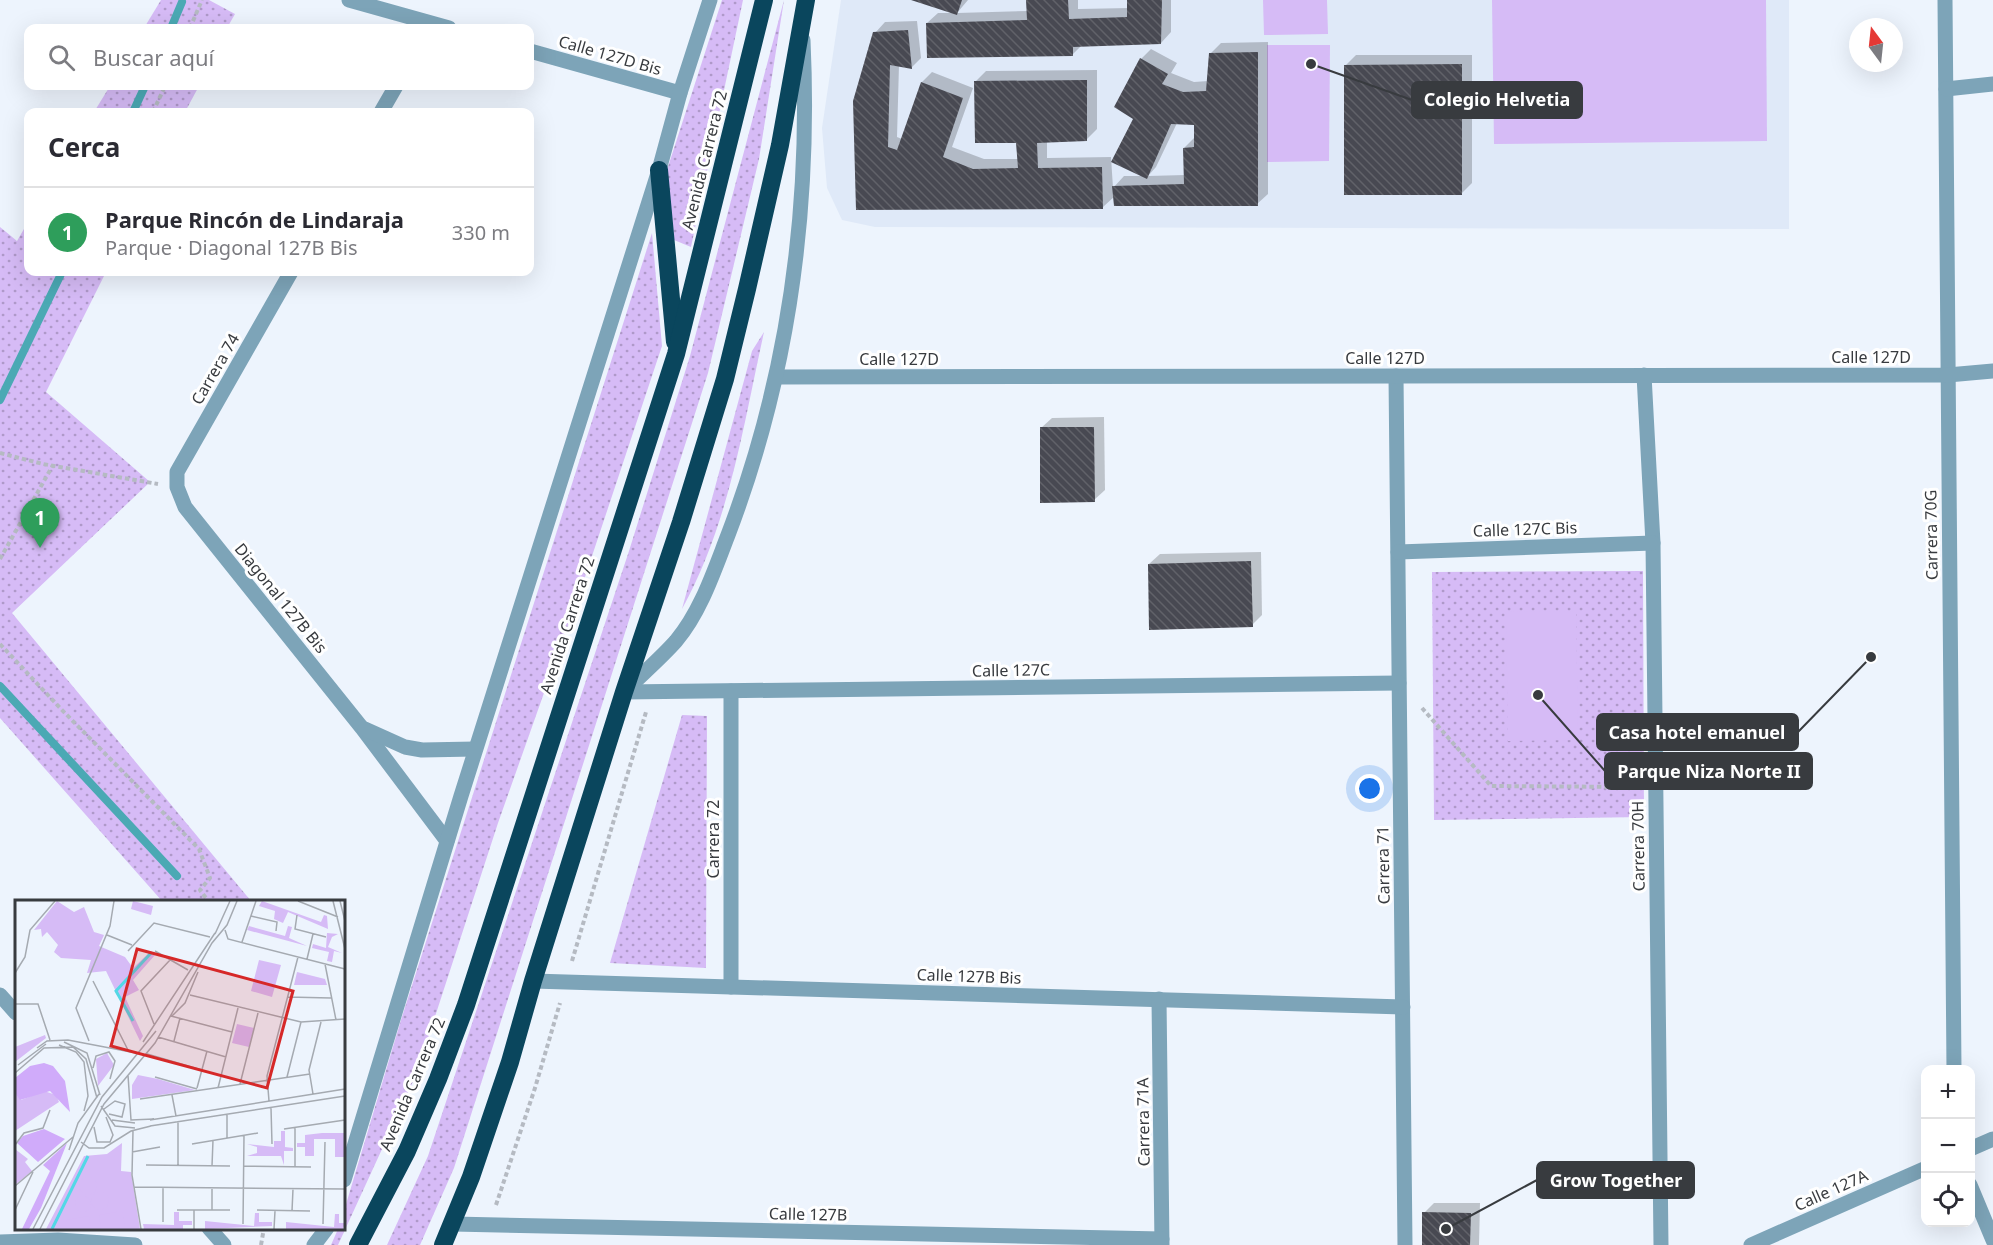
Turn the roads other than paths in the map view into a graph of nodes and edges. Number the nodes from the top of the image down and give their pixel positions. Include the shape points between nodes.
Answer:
1 (349, 0) edge
2 (710, 0) edge
3 (764, 0) edge
4 (806, 0) edge
5 (1945, 0) edge
6 (424, 24) edge
7 (802, 24) junction
8 (534, 52) edge
9 (1993, 84) edge
10 (1947, 89) junction
11 (394, 90) edge
12 (680, 93) junction
13 (383, 108) edge
14 (659, 170) junction
15 (289, 276) edge
16 (676, 354) junction
17 (1993, 371) edge
18 (1644, 375) junction
19 (1948, 375) junction
20 (1396, 376) junction
21 (776, 377) junction
22 (177, 487) joint
23 (1653, 543) junction
24 (1398, 552) junction
25 (1399, 683) junction
26 (730, 691) junction
27 (624, 692) junction
28 (362, 728) junction
29 (475, 750) junction
30 (447, 841) junction
31 (533, 981) junction
32 (731, 987) junction
33 (0, 994) edge
34 (1160, 999) junction
35 (1403, 1006) junction
36 (15, 1012) edge
37 (1954, 1065) edge
38 (1993, 1139) edge
39 (1975, 1147) edge
40 (1921, 1170) edge
41 (345, 1177) edge
42 (1975, 1195) edge
43 (453, 1224) junction
44 (211, 1230) edge
45 (325, 1230) edge
46 (61, 1234) edge
47 (1993, 1240) edge
48 (0, 1242) edge
49 (1162, 1242) edge
50 (135, 1245) edge
51 (224, 1245) edge
52 (314, 1245) edge
53 (358, 1245) edge
54 (443, 1245) edge
55 (1405, 1245) edge
56 (1661, 1245) edge
57 (1751, 1245) edge

1 - 6 street
2 - 12 street, Avenida Carrera 72
3 - 16 highway, Avenida Carrera 72
4 - 7 highway
5 - 10 street, Carrera 70G
7 - 21 street via 805,117 801,219
7 - 27 highway via 780,145 725,380
8 - 12 street, Calle 127D Bis
9 - 10 street
10 - 19 street, Carrera 70G
11 - 13 street
12 - 14 street, Avenida Carrera 72
14 - 16 highway
14 - 29 street, Avenida Carrera 72
15 - 22 street, Carrera 74 via 177,472
16 - 53 highway, Avenida Carrera 72 via 466,1005 407,1151
17 - 19 street, Calle 127D
18 - 19 street, Calle 127D
18 - 20 street, Calle 127D
18 - 23 street, Carrera 70H
19 - 37 street, Carrera 70G
20 - 21 street, Calle 127D
20 - 24 street, Carrera 71
21 - 27 street via 744,491 703,595 676,641
22 - 28 street, Diagonal 127B Bis via 185,507
23 - 24 street, Calle 127C Bis
23 - 56 street, Carrera 70H
24 - 25 street, Carrera 71
25 - 26 street, Calle 127C
25 - 35 street, Carrera 71
26 - 27 street, Calle 127C
26 - 32 street, Carrera 72
27 - 31 highway
28 - 29 street via 405,747
28 - 30 street, Diagonal 127B Bis
29 - 30 street, Avenida Carrera 72
30 - 41 street, Avenida Carrera 72
31 - 32 street, Calle 127B Bis
31 - 43 highway via 488,1131
32 - 34 street, Calle 127B Bis
33 - 36 street
34 - 35 street, Calle 127B Bis
34 - 49 street, Carrera 71A
35 - 55 street, Carrera 71
38 - 39 street
40 - 57 street, Calle 127A
42 - 47 street
43 - 49 street, Calle 127B
43 - 54 highway
44 - 51 street
45 - 52 street
46 - 48 street
46 - 50 street

